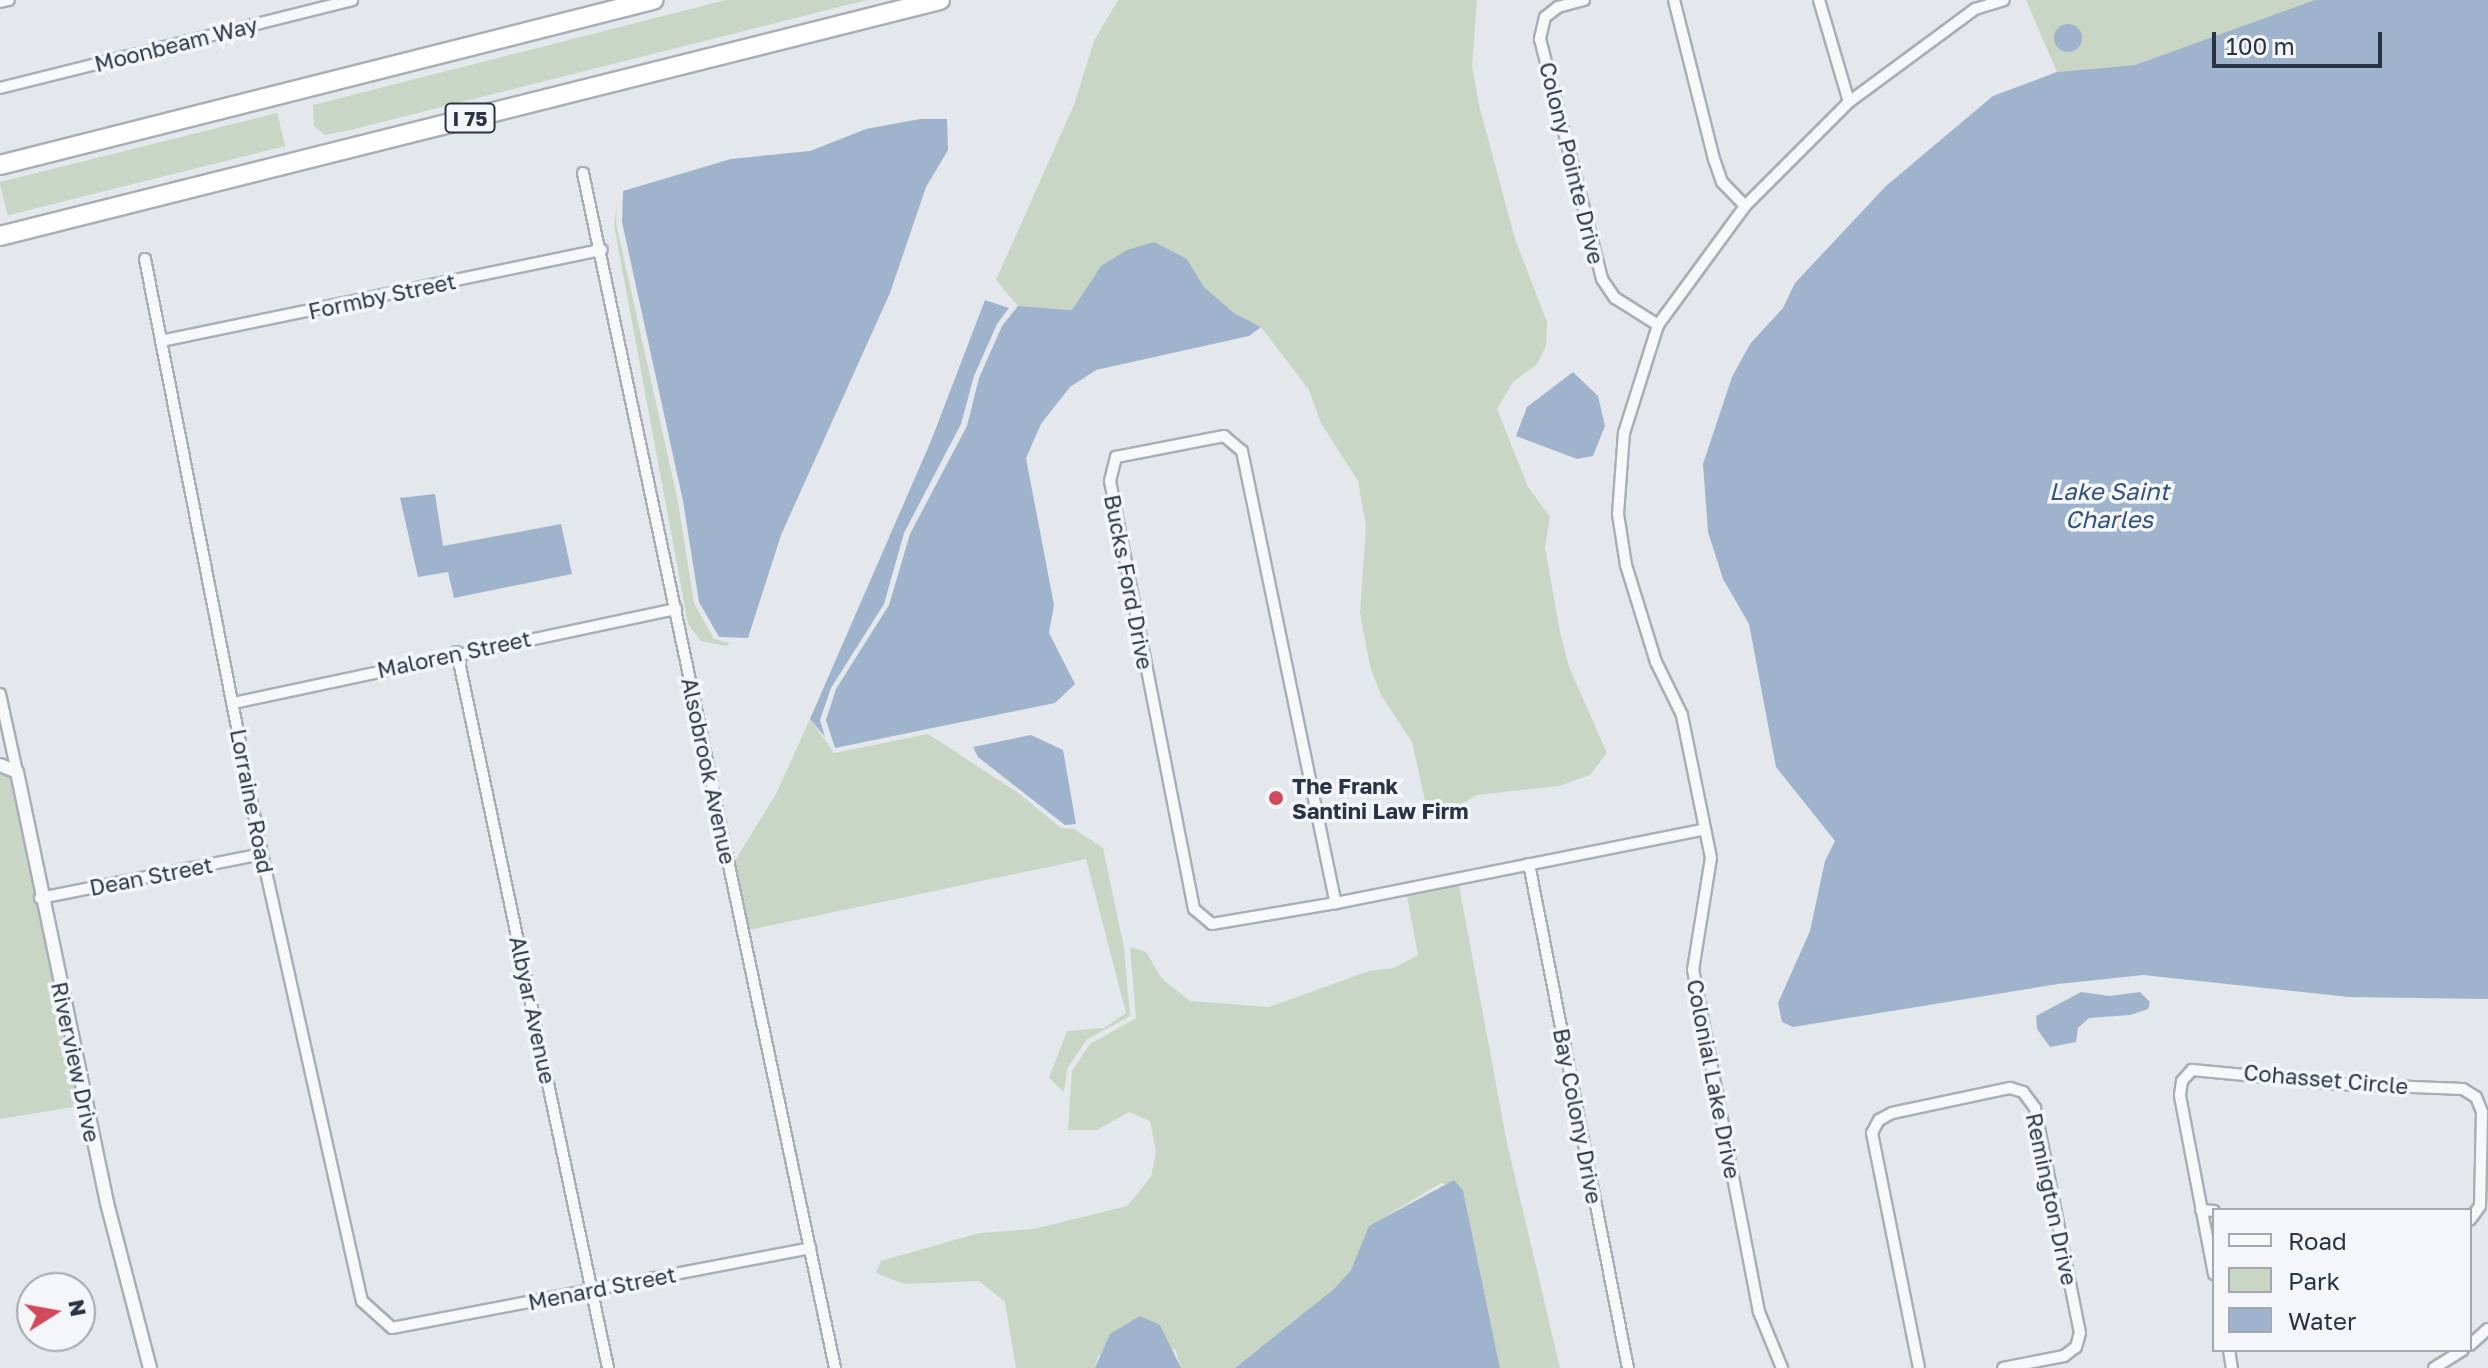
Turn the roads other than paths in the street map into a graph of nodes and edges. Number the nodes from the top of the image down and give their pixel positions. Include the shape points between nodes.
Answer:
1 (9, 0) edge
2 (352, 0) edge
3 (653, 0) edge
4 (940, 0) edge
5 (1584, 0) edge
6 (1674, 0) edge
7 (1819, 0) edge
8 (2004, 0) edge
9 (0, 2) edge
10 (1974, 5) edge
11 (0, 88) edge
12 (1849, 102) junction
13 (0, 165) edge
14 (583, 173) dead end
15 (1745, 206) junction
16 (0, 236) edge
17 (602, 250) junction
18 (145, 259) dead end
19 (1658, 325) junction
20 (161, 341) junction
21 (676, 609) junction
22 (457, 652) junction
23 (0, 694) edge
24 (233, 703) junction
25 (0, 765) edge
26 (17, 772) junction
27 (1705, 829) junction
28 (262, 854) junction
29 (1529, 864) junction
30 (40, 898) junction
31 (1336, 903) junction
32 (2201, 1210) junction
33 (2212, 1211) edge
34 (2472, 1217) edge
35 (810, 1248) junction
36 (2212, 1264) edge
37 (592, 1290) junction
38 (392, 1328) joint
39 (2488, 1329) edge
40 (2472, 1343) edge
41 (2460, 1352) edge
42 (150, 1368) edge
43 (608, 1368) edge
44 (835, 1368) edge
45 (1628, 1368) edge
46 (1782, 1368) edge
47 (1919, 1368) edge
48 (2003, 1368) edge
49 (2434, 1368) edge

1 - 9 street
2 - 11 street, Moonbeam Way
3 - 13 highway
4 - 16 highway, I 75
5 - 19 street, Colony Pointe Drive via 1545,17 1540,39 1602,279 1615,298
6 - 15 street via 1714,159 1722,182
7 - 12 street
8 - 10 street, Colonial Lake Drive
10 - 12 street, Colonial Lake Drive
12 - 15 street, Colonial Lake Drive
14 - 17 street, Alsobrook Avenue
15 - 19 street, Colonial Lake Drive
17 - 20 street, Formby Street
17 - 21 street, Alsobrook Avenue
18 - 20 street, Lorraine Road
19 - 27 street, Colonial Lake Drive via 1624,433 1618,514 1638,611 1682,715
20 - 24 street, Lorraine Road
21 - 22 street, Maloren Street
21 - 35 street, Alsobrook Avenue
22 - 24 street, Maloren Street
22 - 37 street, Albyar Avenue
23 - 26 street
24 - 28 street, Lorraine Road
25 - 26 street
26 - 30 street, Riverview Drive
27 - 29 street, Bucks Ford Drive
27 - 46 street, Colonial Lake Drive via 1710,881 1693,970 1759,1312
28 - 30 street, Dean Street
28 - 38 street, Lorraine Road via 362,1301
29 - 31 street, Bucks Ford Drive
29 - 45 street, Bay Colony Drive
30 - 42 street, Riverview Drive
31 - 31 street, Bucks Ford Drive via 1212,924 1194,909 1110,481 1116,457 1224,436 1242,451
32 - 33 street
32 - 34 street, Cohasset Circle via 2180,1095 2182,1081 2192,1070 2208,1068 2339,1084 2463,1089 2476,1097 2482,1112 2480,1206
32 - 36 street, Cohasset Circle
35 - 37 street, Menard Street
35 - 44 street, Alsobrook Avenue
37 - 38 street, Menard Street
37 - 43 street, Albyar Avenue
39 - 40 street
41 - 49 street
47 - 48 street, Remington Drive via 1872,1133 1879,1120 1892,1113 2010,1088 2023,1092 2035,1108 2080,1333 2076,1347 2064,1356

